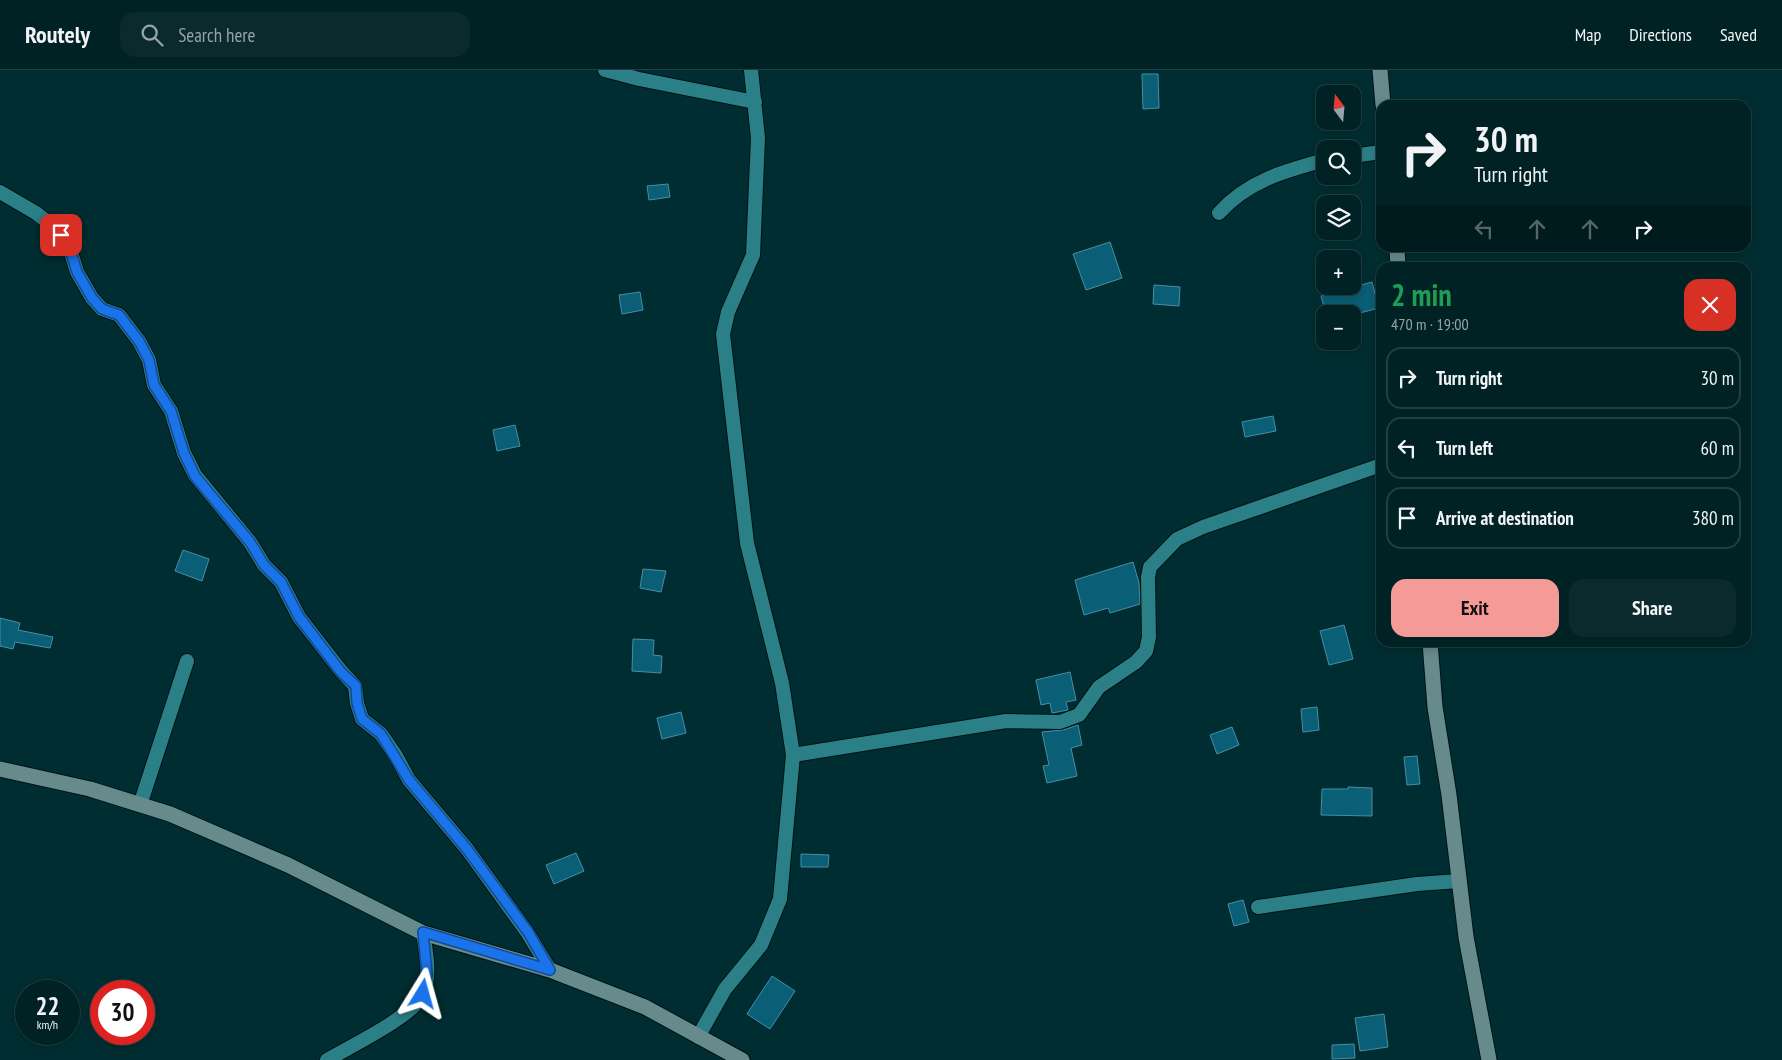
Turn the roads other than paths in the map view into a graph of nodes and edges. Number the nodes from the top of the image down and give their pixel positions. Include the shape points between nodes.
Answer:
1 (605, 70) edge
2 (751, 70) edge
3 (1380, 70) edge
4 (1383, 100) edge
5 (755, 102) junction
6 (1376, 153) edge
7 (1361, 155) edge
8 (1316, 163) edge
9 (0, 192) edge
10 (1219, 213) dead end
11 (1376, 466) edge
12 (1430, 647) edge
13 (187, 661) dead end
14 (793, 755) junction
15 (0, 769) edge
16 (140, 804) junction
17 (1458, 881) junction
18 (1258, 907) dead end
19 (423, 932) junction
20 (550, 970) junction
21 (698, 1037) junction
22 (327, 1060) edge
23 (742, 1060) edge
24 (1489, 1060) edge

1 - 5 street via 639,80
2 - 5 street
3 - 4 street
5 - 14 street via 758,138 753,255 728,312 723,334 747,543 782,682
6 - 7 street
8 - 10 street via 1267,177 1229,201
9 - 20 street via 54,227 68,243 77,272 92,298 102,309 119,315 139,341 149,360 154,385 171,411 195,476 281,582 299,617 341,672 356,686 362,719 381,734 409,780 467,849 528,932
11 - 14 street via 1177,539 1150,567 1146,651 1100,687 1079,715 1071,719 1060,722 1006,721
12 - 17 street
13 - 16 street
14 - 21 street via 780,898 761,945 724,989
15 - 16 street
16 - 19 street via 288,865
17 - 18 street
17 - 24 street
19 - 20 street
19 - 22 street via 427,974 423,994 398,1018
20 - 21 street via 645,1007
21 - 23 street

